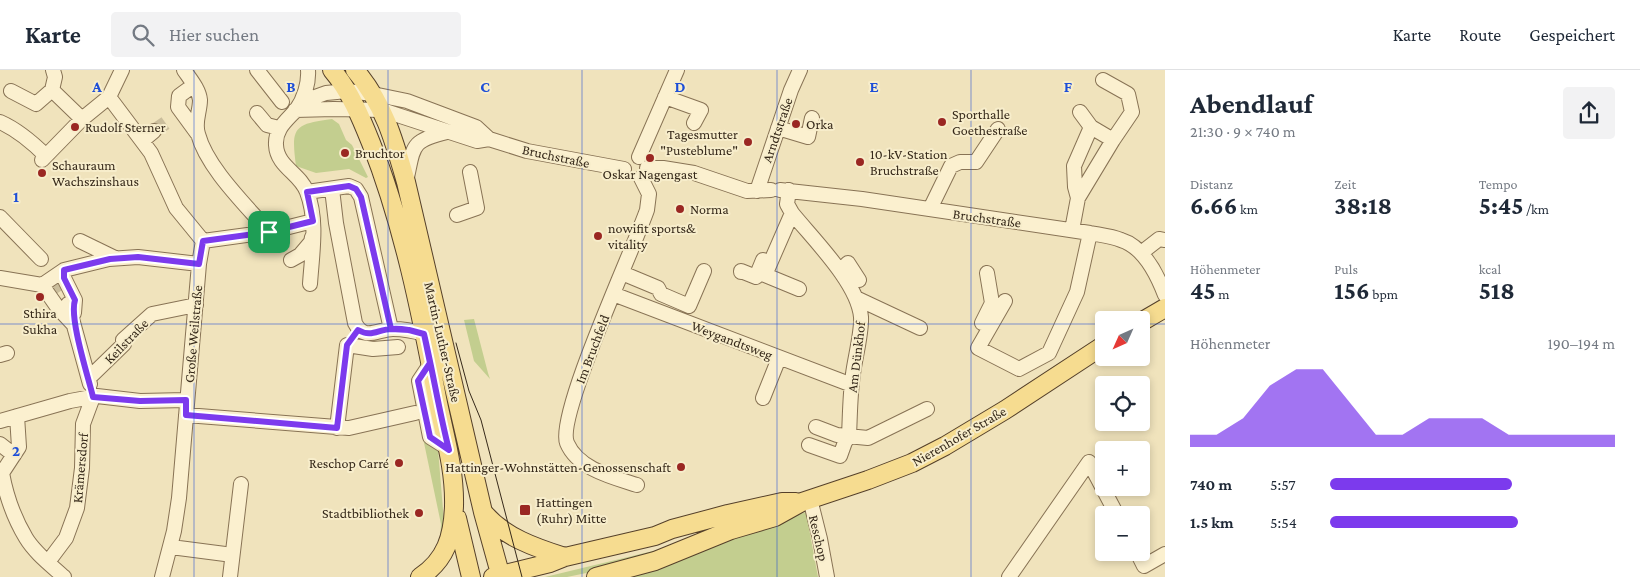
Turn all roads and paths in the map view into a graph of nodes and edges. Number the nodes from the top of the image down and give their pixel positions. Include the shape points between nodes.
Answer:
1 (53, 70) edge
2 (122, 70) edge
3 (184, 70) edge
4 (257, 70) edge
5 (308, 70) edge
6 (332, 70) edge
7 (355, 70) edge
8 (677, 70) edge
9 (800, 70) edge
10 (1103, 80) dead end
11 (194, 85) junction
12 (52, 90) junction
13 (11, 91) dead end
14 (347, 91) junction
15 (374, 94) junction
16 (109, 97) junction
17 (665, 97) junction
18 (282, 102) dead end
19 (298, 106) junction
20 (356, 109) junction
21 (382, 110) junction
22 (1080, 112) dead end
23 (257, 114) dead end
24 (812, 118) dead end
25 (82, 119) junction
26 (192, 119) junction
27 (0, 122) edge
28 (172, 122) tunnel mouth
29 (694, 123) dead end
30 (997, 127) dead end
31 (1091, 127) junction
32 (279, 128) junction
33 (778, 128) junction
34 (154, 131) tunnel mouth
35 (448, 132) junction
36 (489, 139) junction
37 (1113, 140) junction
38 (142, 141) junction
39 (638, 157) junction
40 (624, 169) junction
41 (470, 172) dead end
42 (644, 173) junction
43 (406, 182) junction
44 (332, 189) junction
45 (757, 191) junction
46 (307, 192) junction
47 (784, 197) junction
48 (1078, 198) junction
49 (930, 209) junction
50 (458, 215) dead end
51 (0, 217) edge
52 (314, 225) junction
53 (1072, 230) junction
54 (269, 232) junction
55 (1090, 233) junction
56 (1165, 240) edge
57 (203, 241) junction
58 (1141, 254) junction
59 (115, 258) junction
60 (41, 259) dead end
61 (291, 260) dead end
62 (199, 264) junction
63 (83, 266) junction
64 (844, 267) junction
65 (64, 270) junction
66 (704, 271) dead end
67 (622, 272) junction
68 (741, 272) dead end
69 (987, 273) dead end
70 (48, 280) junction
71 (859, 280) dead end
72 (0, 282) edge
73 (310, 284) dead end
74 (799, 289) dead end
75 (613, 294) junction
76 (1165, 295) edge
77 (856, 298) junction
78 (1005, 301) dead end
79 (68, 304) tunnel mouth
80 (196, 305) junction
81 (1165, 308) edge
82 (1150, 317) edge
83 (982, 323) dead end
84 (75, 326) junction
85 (920, 328) dead end
86 (391, 329) junction
87 (358, 330) junction
88 (424, 334) junction
89 (347, 345) junction
90 (398, 347) dead end
91 (1095, 351) edge
92 (779, 358) junction
93 (89, 378) junction
94 (852, 385) junction
95 (93, 397) junction
96 (764, 398) dead end
97 (186, 408) junction
98 (927, 409) dead end
99 (415, 413) dead end
100 (17, 416) junction
101 (0, 421) edge
102 (816, 426) dead end
103 (337, 428) junction
104 (849, 436) junction
105 (0, 444) edge
106 (809, 445) dead end
107 (14, 455) junction
108 (241, 484) dead end
109 (636, 485) dead end
110 (806, 501) junction
111 (1112, 506) edge
112 (454, 508) junction
113 (483, 512) junction
114 (171, 547) junction
115 (225, 554) dead end
116 (1165, 554) edge
117 (565, 557) junction
118 (1142, 561) edge
119 (48, 562) junction
120 (64, 577) edge
121 (162, 577) edge
122 (230, 577) edge
123 (420, 577) edge
124 (471, 577) edge
125 (498, 577) edge
126 (596, 577) edge
127 (827, 577) edge
128 (1009, 577) edge

1 - 12 street
2 - 16 street
3 - 11 street
4 - 18 street
5 - 19 street via 307,85
6 - 14 main road, Martin-Luther-Straße
7 - 15 main road, Martin-Luther-Straße
8 - 17 street
9 - 33 street, Arndtstraße
10 - 37 street via 1128,94 1132,112
11 - 26 street via 200,98
11 - 26 street via 179,96 178,107
12 - 13 street via 36,104
12 - 25 street
14 - 15 street
14 - 19 street via 326,93
14 - 20 main road, Martin-Luther-Straße
15 - 21 main road, Martin-Luther-Straße
15 - 36 street, Bruchstraße via 407,101 476,127
16 - 25 street
16 - 38 street
17 - 29 street via 701,110
17 - 39 street
19 - 20 street
19 - 32 street
20 - 21 street
20 - 88 main road, Martin-Luther-Straße via 389,194
21 - 35 street, Bruchstraße
21 - 43 main road, Martin-Luther-Straße
22 - 31 street
23 - 32 street via 267,125
24 - 33 street via 808,137
25 - 27 street via 44,158 30,140
26 - 28 street
26 - 54 street via 216,170
30 - 49 street via 976,162 960,162 951,166
31 - 37 street
31 - 48 street via 1074,166
32 - 46 street via 276,138 278,156 283,165 302,181
33 - 45 street, Arndtstraße
34 - 38 street
35 - 36 street, Bruchstraße via 477,141
35 - 43 street via 418,142
36 - 40 street, Bruchstraße via 527,151
37 - 48 street
38 - 57 street via 152,153 176,208
39 - 40 street via 627,160
39 - 42 street via 645,162
40 - 42 street, Bruchstraße via 631,179
41 - 50 street via 477,208
42 - 45 street, Bruchstraße via 662,168 694,173 747,191
42 - 67 street, Im Bruchfeld via 649,194 647,210
43 - 113 main road, Martin-Luther-Straße
44 - 46 street
44 - 86 street via 349,186 356,189 361,197
44 - 87 street
45 - 47 street, Bruchstraße
46 - 52 street
47 - 49 street, Bruchstraße
47 - 64 street via 825,252 832,249
47 - 68 street via 756,277
47 - 74 street via 765,275
48 - 53 street
49 - 53 street, Bruchstraße
51 - 60 street
52 - 54 street
52 - 61 street via 311,242
52 - 73 street
53 - 55 street, Bruchstraße
54 - 57 street
55 - 58 street, Bruchstraße via 1123,240
55 - 78 street via 1077,292 1049,353 1019,369 978,348
56 - 58 street via 1159,239
57 - 62 street, Große Weilstraße
58 - 76 street, Bruchstraße via 1155,272
59 - 62 street via 138,257
59 - 63 street
59 - 63 street via 84,242
62 - 80 street, Große Weilstraße
63 - 65 street
64 - 71 street
64 - 77 street, Am Dünkhof
65 - 70 street
65 - 84 street via 64,278 75,300
66 - 67 street via 689,306
67 - 75 street, Im Bruchfeld
69 - 83 street via 992,303
70 - 72 street
70 - 84 street via 58,308
75 - 92 street, Weygandtsweg
75 - 109 street, Im Bruchfeld via 572,400 565,434 572,453 585,465
77 - 85 street
77 - 94 street, Am Dünkhof via 861,318
79 - 84 street
80 - 93 street, Keilstraße via 152,314
80 - 97 street, Große Weilstraße
81 - 82 main road
84 - 93 street
86 - 87 street via 372,334
86 - 88 street
87 - 89 street
88 - 112 main road, Martin-Luther-Straße via 454,477
89 - 90 street via 373,349
89 - 103 street
91 - 110 main road, Nierenhofer Straße via 945,446 902,468
92 - 94 street, Weygandtsweg
92 - 96 street
93 - 95 street
94 - 104 street, Am Dünkhof
95 - 97 street
95 - 100 street
95 - 119 street, Krämersdorf via 84,424 78,508 66,538
97 - 103 street
97 - 114 street, Große Weilstraße
98 - 104 street via 868,438
99 - 103 street
100 - 101 street
100 - 107 street via 20,447
102 - 104 street via 837,435
104 - 106 street, Am Dünkhof via 840,456
105 - 107 street
107 - 119 street via 2,473 5,487 27,539
108 - 122 street
110 - 117 main road, Nierenhofer Straße via 782,502 728,514 655,536
110 - 126 main road, Nierenhofer Straße via 775,517 731,530 656,561
110 - 127 street, Reschop via 820,540
111 - 128 street via 1090,462
112 - 123 main road, Martin-Luther-Straße via 450,538 442,555 431,570
112 - 124 main road, Martin-Luther-Straße
113 - 117 main road via 496,526 522,541
113 - 125 main road, Martin-Luther-Straße
114 - 115 street
114 - 121 street, Große Weilstraße
116 - 118 street via 1144,566
117 - 125 main road, Nierenhofer Straße
119 - 120 street

